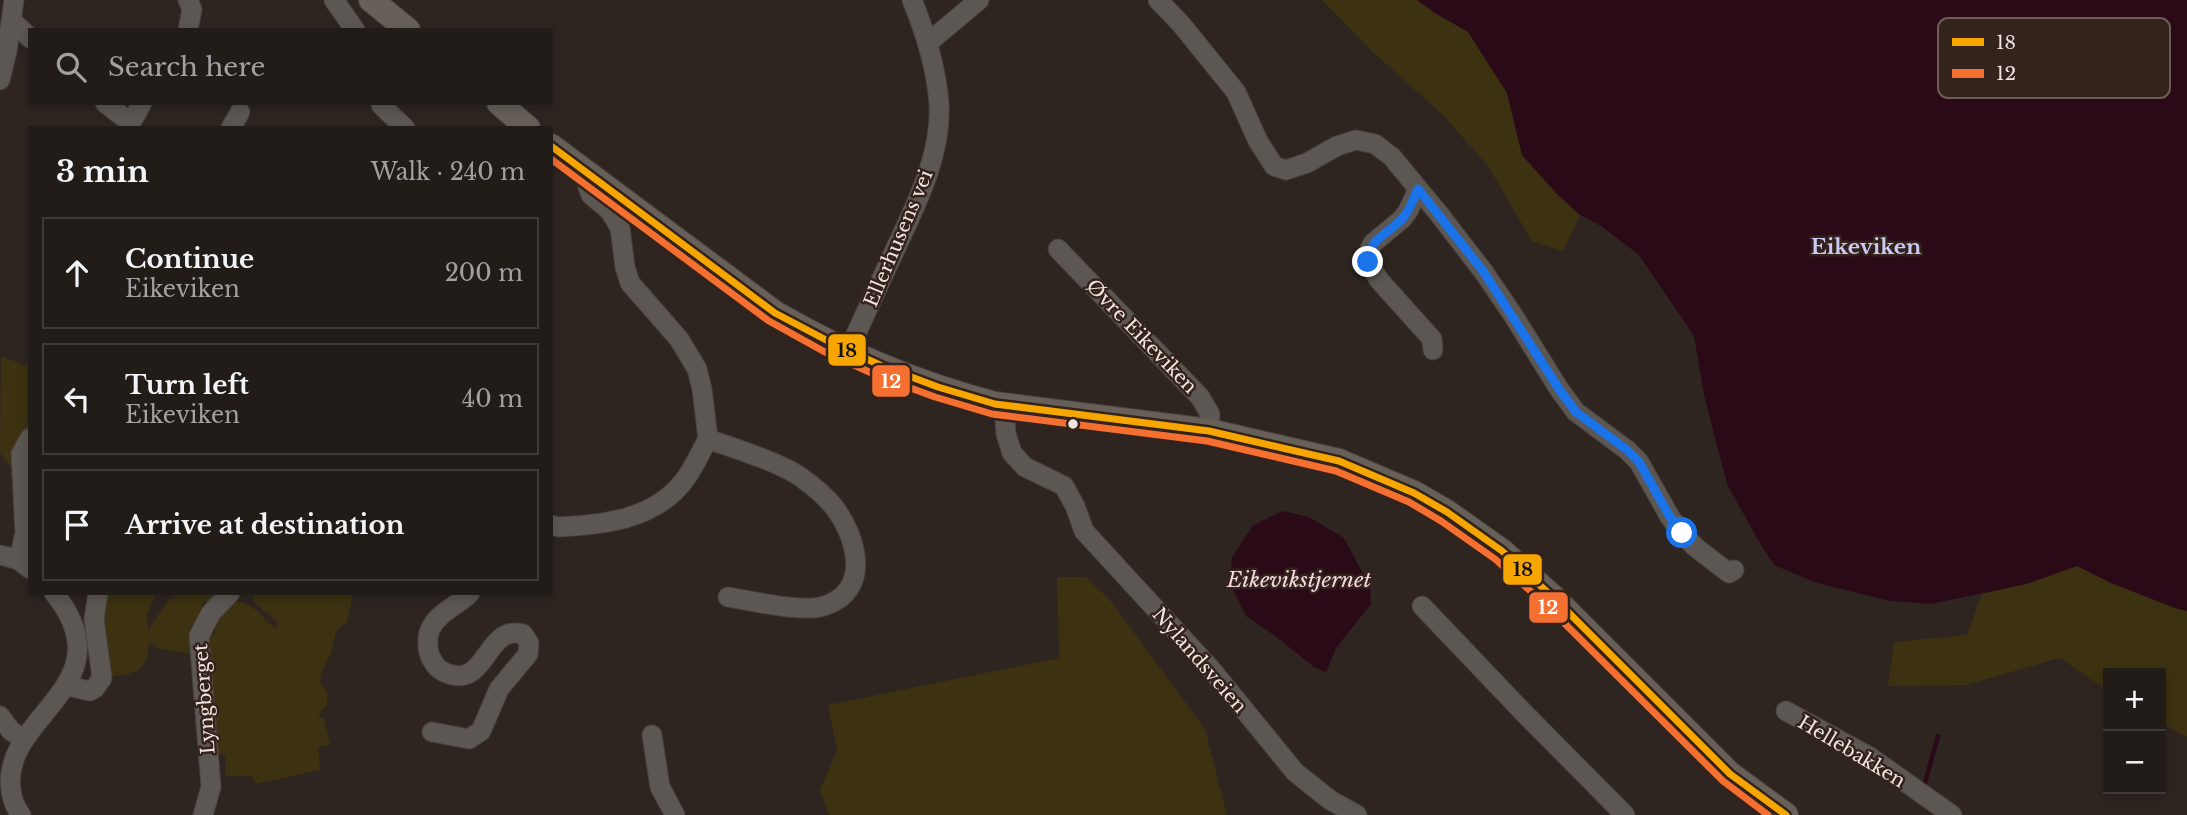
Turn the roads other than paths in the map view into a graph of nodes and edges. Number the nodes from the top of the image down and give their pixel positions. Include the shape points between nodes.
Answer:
1 (14, 0) edge
2 (188, 0) edge
3 (334, 0) edge
4 (372, 0) edge
5 (385, 0) edge
6 (912, 0) edge
7 (979, 0) edge
8 (1157, 0) edge
9 (12, 21) junction
10 (188, 28) edge
11 (354, 28) edge
12 (406, 28) edge
13 (414, 28) edge
14 (28, 36) edge
15 (929, 42) junction
16 (0, 80) edge
17 (107, 105) edge
18 (141, 105) edge
19 (381, 105) edge
20 (382, 105) edge
21 (501, 105) edge
22 (133, 126) edge
23 (383, 126) edge
24 (403, 126) edge
25 (526, 126) edge
26 (553, 148) edge
27 (592, 177) junction
28 (1418, 189) junction
29 (1058, 249) dead end
30 (1433, 350) dead end
31 (848, 352) junction
32 (1004, 406) junction
33 (1209, 431) junction
34 (708, 439) junction
35 (28, 442) edge
36 (1639, 462) junction
37 (553, 531) edge
38 (16, 561) edge
39 (1704, 568) dead end
40 (1734, 570) dead end
41 (55, 595) edge
42 (98, 595) edge
43 (228, 595) edge
44 (467, 595) edge
45 (728, 597) dead end
46 (1422, 606) dead end
47 (67, 686) junction
48 (1786, 711) dead end
49 (0, 716) edge
50 (432, 732) dead end
51 (652, 735) dead end
52 (24, 739) junction
53 (21, 815) edge
54 (203, 815) edge
55 (676, 815) edge
56 (1357, 815) edge
57 (1625, 815) edge
58 (1786, 815) edge
59 (1952, 815) edge

1 - 9 street
2 - 10 street via 192,9
3 - 11 street
4 - 12 main road
5 - 13 main road
6 - 15 street, Ellerhusens vei
7 - 15 street
8 - 28 street via 1236,92 1274,166 1286,170 1347,142 1365,141 1392,157
9 - 14 street
9 - 16 street
15 - 31 street, Ellerhusens vei via 939,105 936,144 920,196
17 - 22 street
18 - 22 street
19 - 23 street
20 - 24 street
21 - 25 main road
26 - 27 main road
27 - 31 main road via 775,313
27 - 34 street via 591,195 610,211 620,228 630,283 680,339 697,369
28 - 30 street via 1402,219 1373,243 1368,262 1432,339
28 - 36 street via 1483,271 1576,412
29 - 33 street, Øvre Eikeviken via 1200,397 1210,414
31 - 32 main road via 934,386
32 - 33 main road
32 - 56 street, Nylandsveien via 1012,453 1025,467 1064,486 1084,531 1210,668 1279,754 1310,786
33 - 58 main road via 1339,461 1447,512 1502,551 1730,774
34 - 37 street via 683,482 660,503 630,517
34 - 45 street via 801,477 834,507 851,537 858,563 844,594 824,606 800,608
35 - 38 street via 21,454 25,533
36 - 39 street via 1636,472 1662,524
36 - 40 street via 1682,533 1728,573
41 - 47 street via 76,639 76,662
42 - 47 street via 94,619 102,678 90,691
43 - 54 street, Lyngberget via 211,613 199,636 211,788
44 - 50 street via 434,621 427,636 429,654 439,670 467,675 513,631 523,634 528,654 499,689 481,731 469,739
46 - 57 street
47 - 52 street
48 - 59 street, Hellebakken via 1870,757
49 - 52 street
51 - 55 street via 660,787
52 - 53 street via 10,776 13,803

